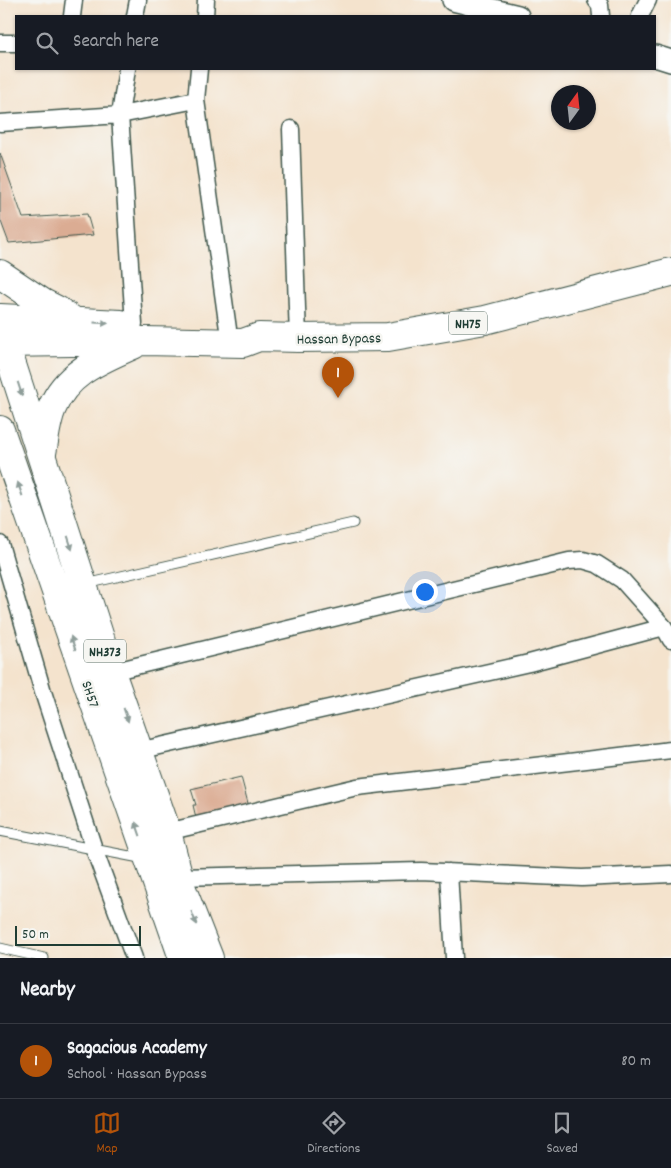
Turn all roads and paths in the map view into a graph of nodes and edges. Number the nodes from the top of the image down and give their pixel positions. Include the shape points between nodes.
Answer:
1 (74, 0) edge
2 (138, 0) edge
3 (206, 0) edge
4 (455, 0) edge
5 (596, 0) edge
6 (648, 0) edge
7 (72, 15) edge
8 (135, 15) edge
9 (205, 15) edge
10 (514, 15) edge
11 (602, 15) edge
12 (640, 15) edge
13 (15, 42) edge
14 (0, 43) edge
15 (656, 56) edge
16 (671, 61) edge
17 (127, 70) edge
18 (199, 70) edge
19 (196, 100) junction
20 (120, 115) junction
21 (0, 122) edge
22 (291, 129) dead end
23 (671, 272) edge
24 (0, 274) edge
25 (74, 322) junction
26 (228, 329) junction
27 (139, 332) junction
28 (1, 334) edge
29 (259, 337) junction
30 (298, 338) junction
31 (0, 430) edge
32 (42, 455) junction
33 (353, 523) dead end
34 (0, 544) edge
35 (84, 585) junction
36 (668, 634) edge
37 (105, 682) junction
38 (671, 750) edge
39 (138, 751) junction
40 (0, 831) edge
41 (167, 832) junction
42 (94, 849) junction
43 (148, 859) junction
44 (449, 872) junction
45 (671, 874) edge
46 (178, 877) junction
47 (0, 948) edge
48 (180, 957) edge
49 (44, 958) edge
50 (134, 958) edge
51 (209, 958) edge
52 (454, 958) edge

1 - 7 street
2 - 8 street
3 - 9 street
4 - 10 street
5 - 11 street
6 - 12 street
13 - 14 street
15 - 16 street
17 - 20 street
18 - 19 street
19 - 20 street
19 - 26 street
20 - 21 street
20 - 27 street
22 - 30 street
23 - 30 highway, Hassan Bypass / NH75 via 485,320 388,337
24 - 25 highway
25 -> 27 highway, NH75
25 - 28 highway, NH75
26 - 27 highway, NH75
26 - 29 highway, NH75
27 - 28 highway, Hassan Bypass / NH75
27 - 29 highway, Hassan Bypass / NH75 via 243,343
27 - 32 highway via 71,379 52,407
28 -> 32 highway, NH373
29 - 30 highway, Hassan Bypass / NH75
37 -> 31 highway, SH57 / NH373
32 -> 35 highway, NH373
33 - 35 lane
34 - 42 street
35 - 37 highway, NH373
36 - 37 street via 622,580 597,564 583,560
36 - 39 street
37 -> 39 highway, NH373
43 -> 37 highway, SH57 / NH373
38 - 41 street via 357,787
39 - 41 highway, NH373
40 - 42 lane
41 - 46 highway, NH373
42 - 43 lane
42 - 50 street
43 - 48 highway, SH57 / NH373
44 - 45 street via 582,878
44 - 46 street
44 - 52 street
46 -> 51 highway, NH373
47 - 49 lane

